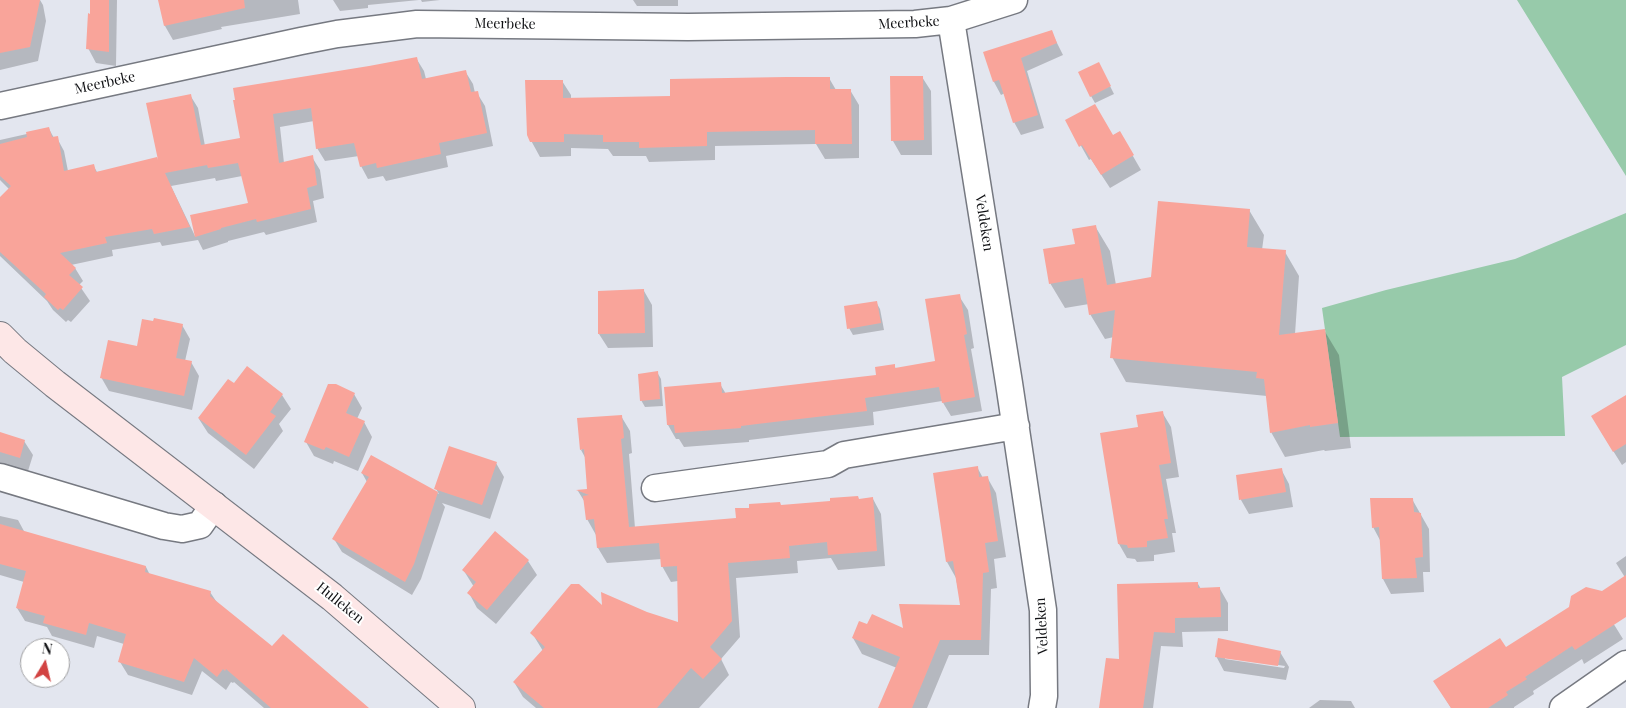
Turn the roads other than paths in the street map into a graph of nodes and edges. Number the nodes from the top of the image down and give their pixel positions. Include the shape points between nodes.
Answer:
1 (1014, 0) edge
2 (951, 20) junction
3 (0, 106) edge
4 (0, 336) edge
5 (1016, 426) junction
6 (0, 477) edge
7 (655, 488) dead end
8 (214, 505) junction
9 (1626, 664) edge
10 (461, 708) edge
11 (1042, 708) edge
12 (1563, 708) edge

1 - 2 street, Meerbeke
2 - 3 street, Meerbeke via 915,24 688,27 417,24 301,40
2 - 5 street, Veldeken
4 - 8 main road, Hulleken via 55,384
5 - 7 street via 844,455 828,464
5 - 11 street, Veldeken via 1044,610
6 - 8 street via 182,529 200,525
8 - 10 main road, Hulleken via 332,597
9 - 12 street

